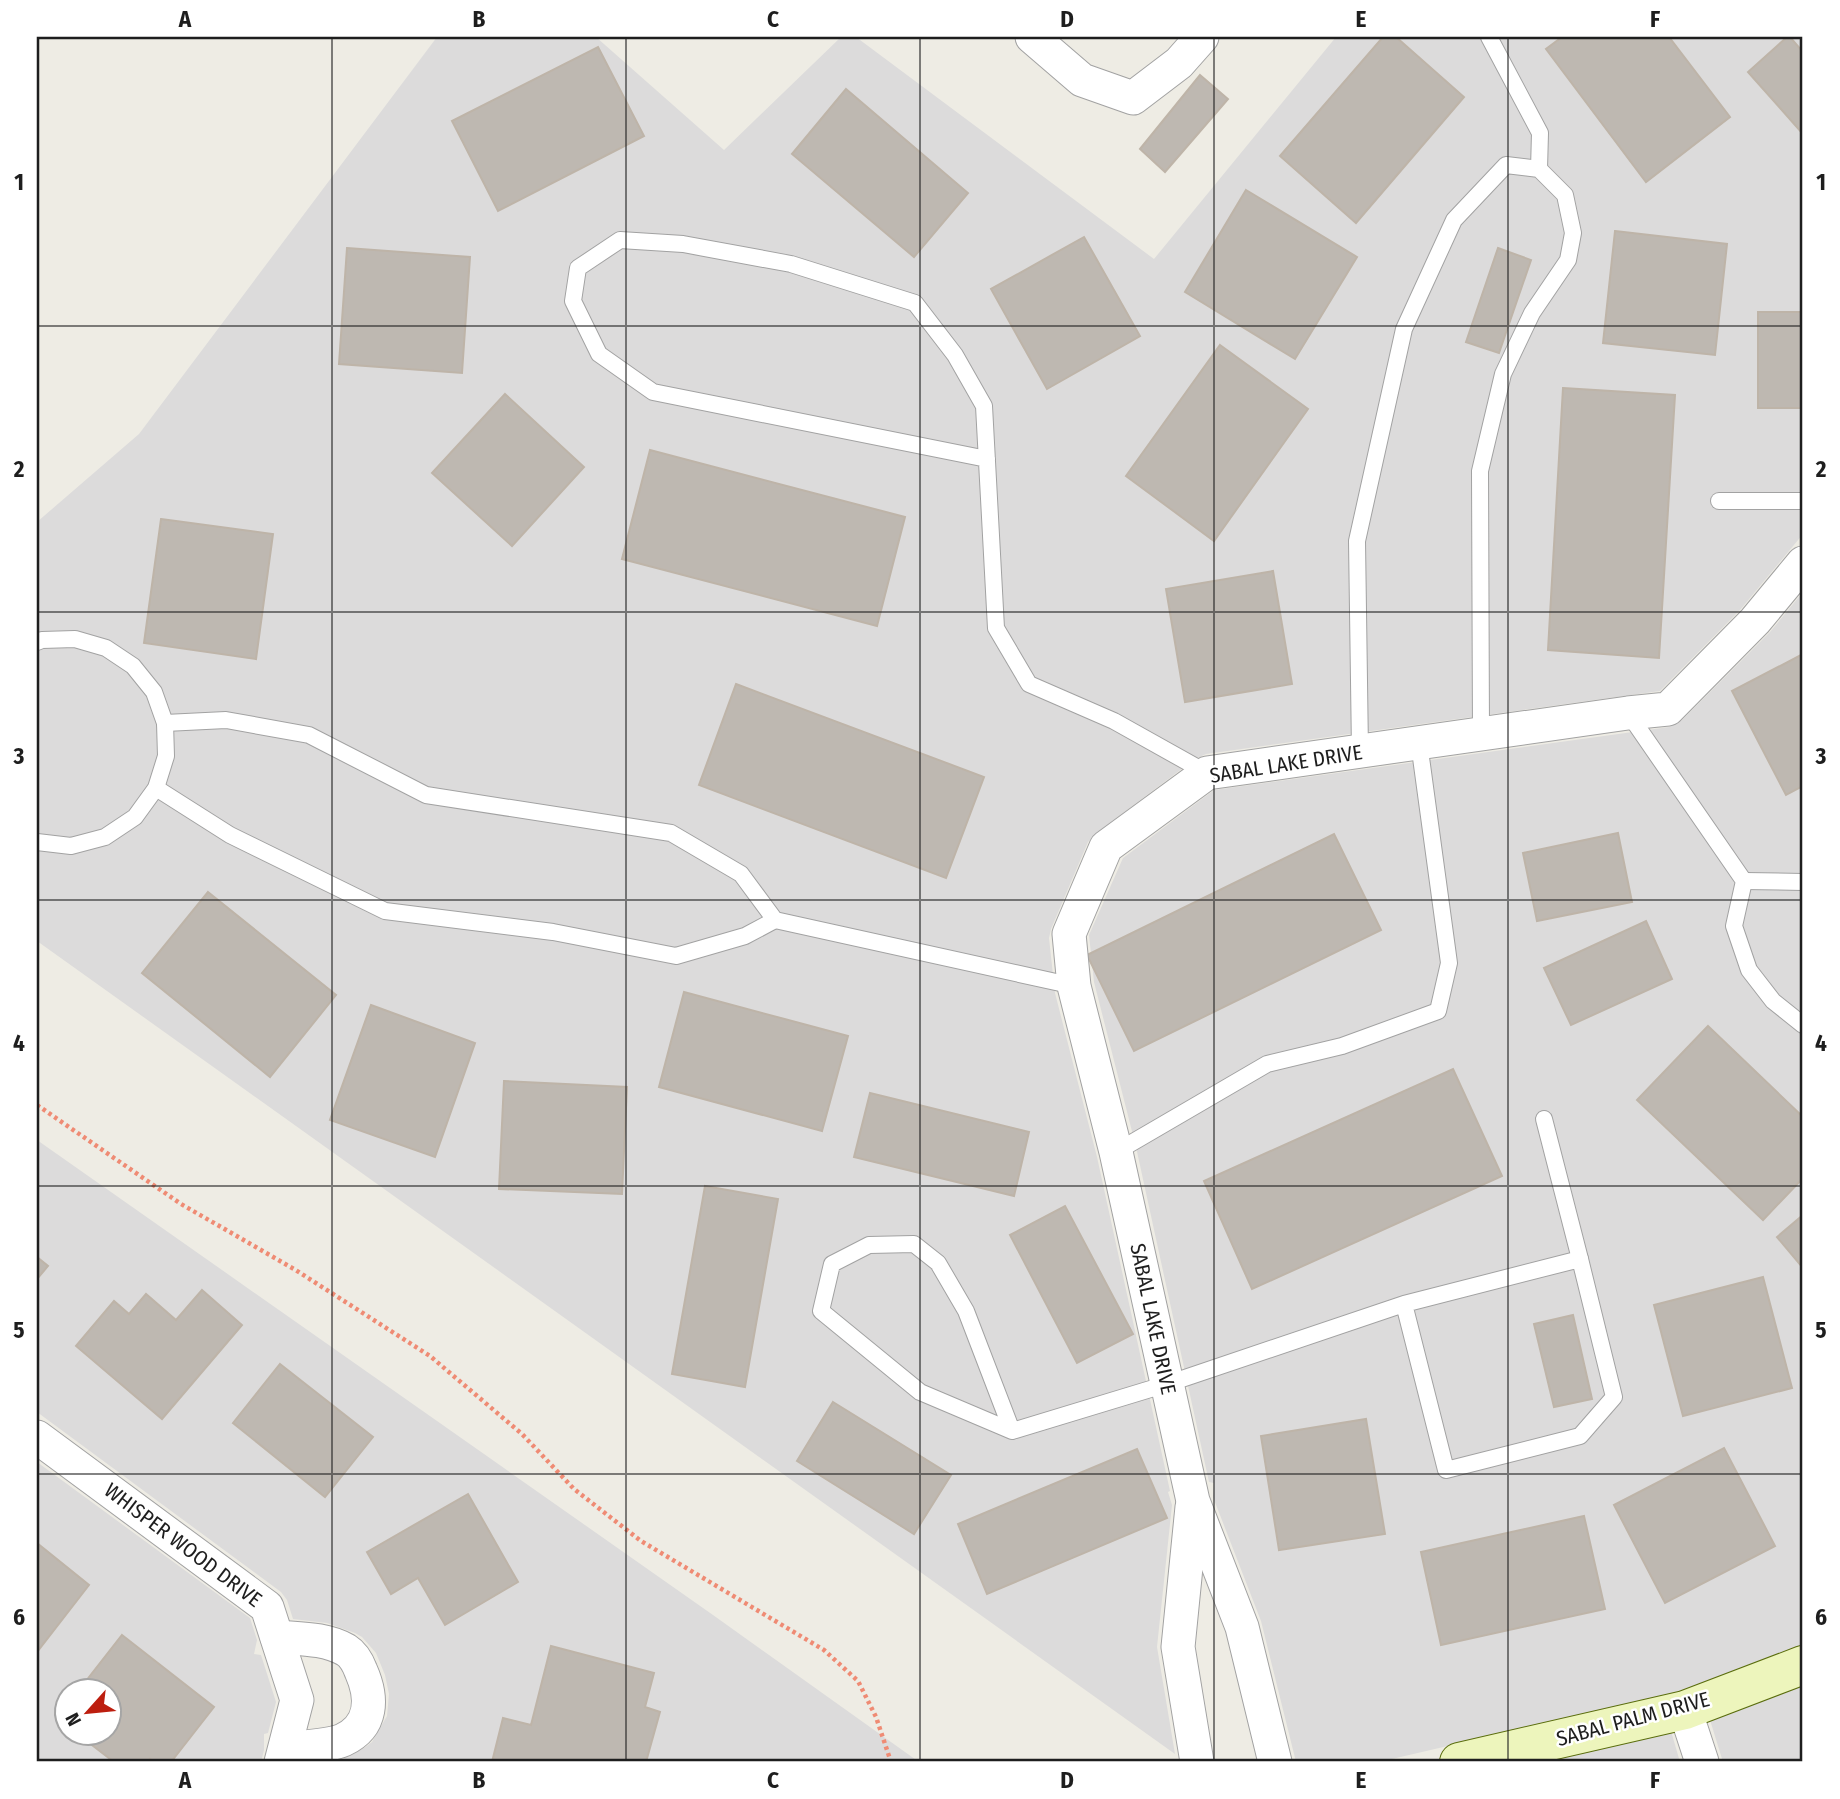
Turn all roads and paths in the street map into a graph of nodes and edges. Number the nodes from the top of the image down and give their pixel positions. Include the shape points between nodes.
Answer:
1 (1032, 37) edge
2 (1202, 37) edge
3 (1489, 37) edge
4 (1539, 169) junction
5 (987, 460) junction
6 (1719, 501) dead end
7 (1803, 501) edge
8 (1803, 563) edge
9 (37, 642) edge
10 (1628, 713) junction
11 (165, 723) junction
12 (1480, 735) junction
13 (1419, 743) junction
14 (1360, 751) junction
15 (1207, 773) junction
16 (156, 788) junction
17 (37, 842) edge
18 (1744, 881) junction
19 (1803, 882) edge
20 (775, 920) junction
21 (1074, 986) junction
22 (1803, 1025) edge
23 (37, 1105) edge
24 (1544, 1119) dead end
25 (1116, 1152) junction
26 (1580, 1259) junction
27 (1404, 1304) junction
28 (1167, 1384) junction
29 (1012, 1431) junction
30 (37, 1437) edge
31 (1193, 1501) junction
32 (277, 1637) junction
33 (1803, 1665) edge
34 (1685, 1710) junction
35 (283, 1756) edge
36 (891, 1762) edge
37 (1197, 1762) edge
38 (1275, 1762) edge
39 (1459, 1762) edge
40 (1702, 1762) edge

1 - 2 street via 1082,80 1133,98 1179,63
3 - 4 lane via 1540,133
4 - 12 lane via 1565,195 1573,233 1568,260 1532,313 1503,374 1480,471
4 - 14 lane via 1506,165 1454,220 1404,329 1357,541
5 - 5 lane via 984,405 955,355 915,303 791,264 684,244 620,240 578,268 573,300 599,354 653,392
5 - 15 lane via 996,628 1029,684 1114,721
6 - 7 lane
8 - 10 street, SABAL LAKE DRIVE via 1755,621 1668,709
9 - 11 lane via 75,639 106,648 133,666 154,692
10 - 12 street, SABAL LAKE DRIVE
10 - 18 lane
11 - 16 lane via 166,756
11 - 20 lane via 226,720 309,735 426,795 671,833 741,874
12 - 13 street, SABAL LAKE DRIVE
13 - 14 street, SABAL LAKE DRIVE
13 - 25 lane via 1449,963 1437,1011 1342,1046 1267,1064
14 - 15 street, SABAL LAKE DRIVE
15 - 21 street, SABAL LAKE DRIVE via 1107,848 1069,934
16 - 17 lane via 135,817 105,837 71,846
16 - 20 lane via 230,835 385,911 553,932 676,956 746,936
18 - 19 lane
18 - 22 lane via 1734,926 1749,970 1773,1001
20 - 21 lane
21 - 25 street, SABAL LAKE DRIVE
23 - 36 path via 181,1204 430,1356 522,1434 574,1489 641,1541 824,1650 859,1681
24 - 26 lane
25 - 28 street, SABAL LAKE DRIVE
26 - 27 lane
26 - 27 lane via 1614,1396 1580,1436 1446,1470
27 - 28 lane
28 - 29 lane
28 - 31 street, SABAL LAKE DRIVE
29 - 29 lane via 920,1392 821,1311 832,1264 869,1245 914,1244 938,1263 966,1311
30 - 32 street, WHISPER WOOD DRIVE via 267,1606
31 - 37 street, SABAL LAKE DRIVE via 1178,1647
31 - 38 street, SABAL LAKE DRIVE via 1242,1627
32 - 35 street, WHISPER WOOD DRIVE via 297,1700
32 - 35 street via 318,1640 346,1650 357,1661 370,1699 367,1715 355,1733
33 - 34 street, SABAL PALM DRIVE
34 - 39 street, SABAL PALM DRIVE
34 - 40 street

